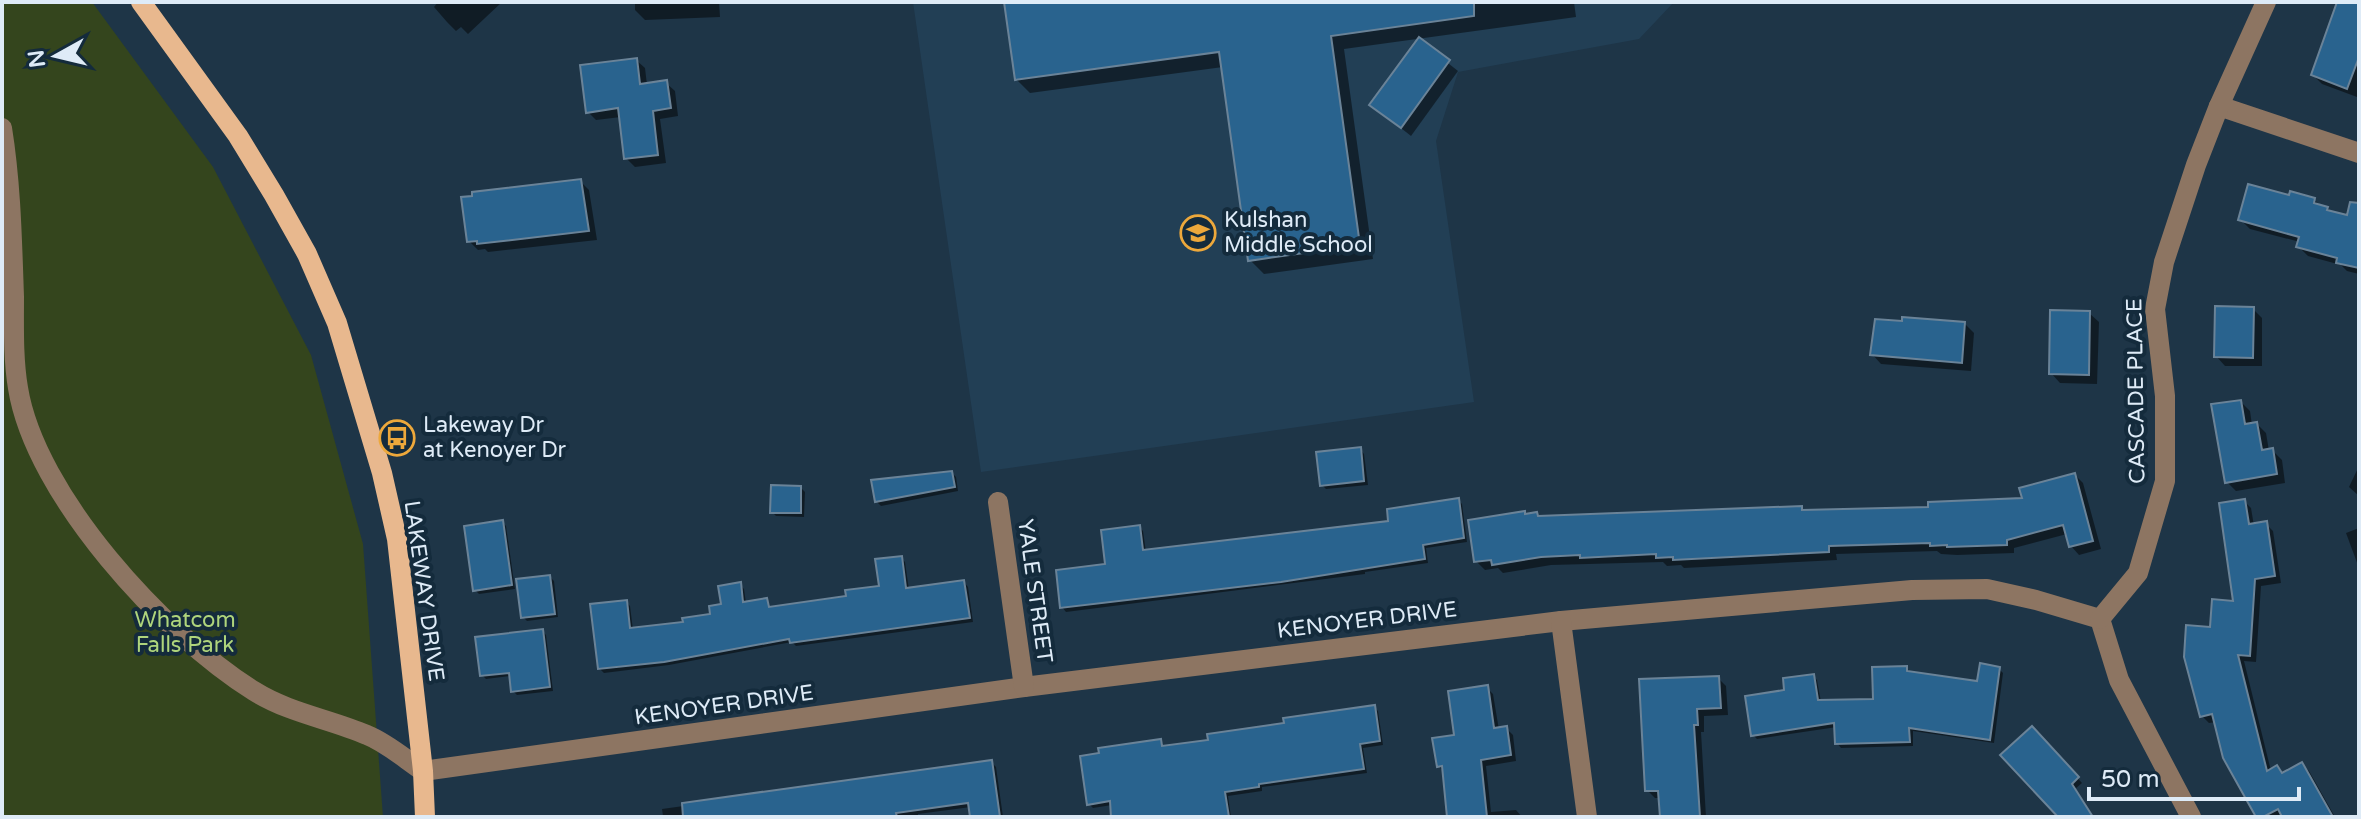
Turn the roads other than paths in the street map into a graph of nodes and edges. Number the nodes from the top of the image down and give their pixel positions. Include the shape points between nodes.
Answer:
1 (141, 2) edge
2 (2266, 2) edge
3 (2219, 106) junction
4 (2, 128) edge
5 (2359, 153) edge
6 (998, 502) dead end
7 (2100, 619) junction
8 (1561, 621) junction
9 (1024, 687) junction
10 (423, 771) junction
11 (425, 817) edge
12 (1587, 817) edge
13 (2191, 817) edge

1 - 10 main road, LAKEWAY DRIVE via 238,136 307,254 337,323 397,539
2 - 3 street, CASCADE PLACE
3 - 5 street
3 - 7 street, CASCADE PLACE via 2164,262 2155,309 2165,396 2165,481 2138,573
4 - 10 street via 11,200 17,384 28,430 69,508 162,617 232,676 295,711 369,735
6 - 9 street, YALE STREET
7 - 8 street, KENOYER DRIVE via 1987,589 1912,590
7 - 13 street via 2119,680
8 - 9 street, KENOYER DRIVE
8 - 12 street
9 - 10 street, KENOYER DRIVE
10 - 11 main road, LAKEWAY DRIVE

